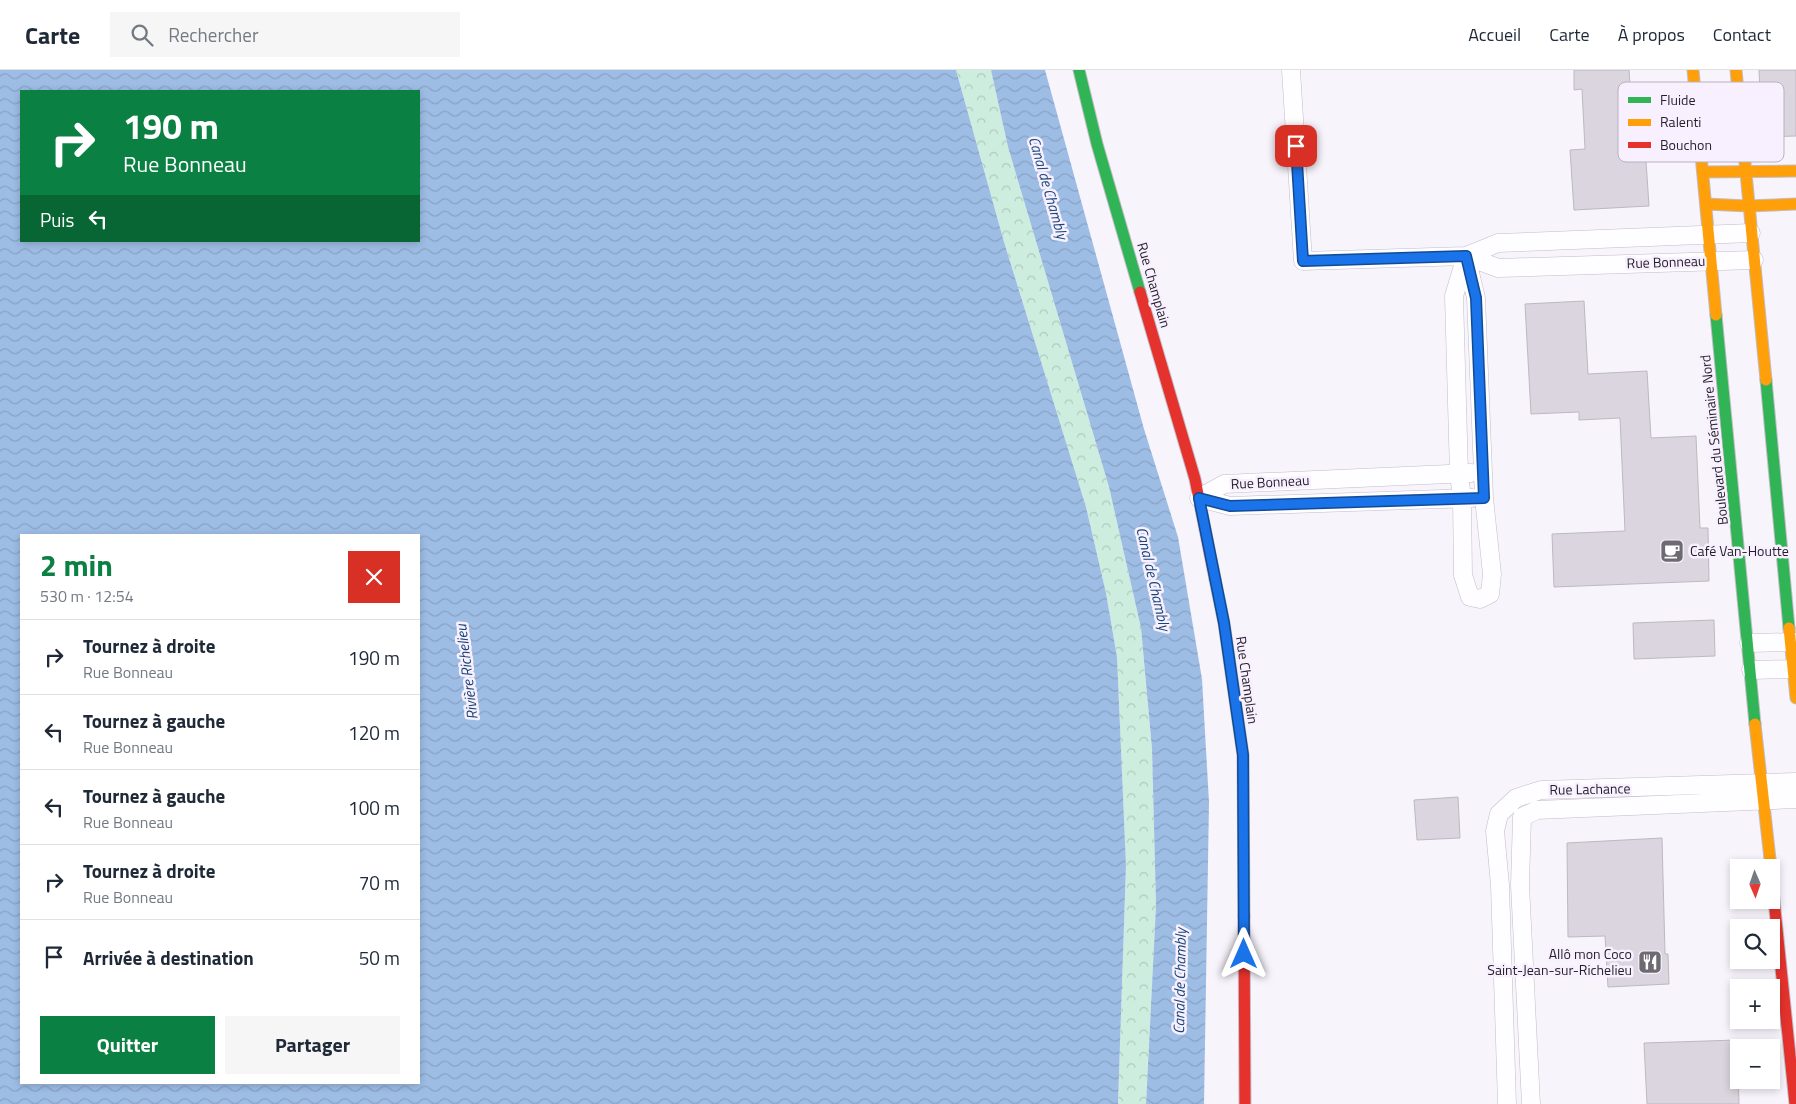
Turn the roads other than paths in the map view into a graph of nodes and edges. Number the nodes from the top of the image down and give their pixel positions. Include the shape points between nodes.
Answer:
1 (1079, 70) edge
2 (1291, 70) edge
3 (1702, 162) edge
4 (1745, 162) edge
5 (1746, 171) junction
6 (1796, 171) edge
7 (1703, 172) junction
8 (1706, 204) junction
9 (1796, 204) edge
10 (1748, 206) junction
11 (1709, 233) junction
12 (1752, 233) junction
13 (1577, 240) junction
14 (1466, 256) junction
15 (1712, 260) junction
16 (1754, 260) junction
17 (1579, 265) junction
18 (1480, 379) junction
19 (1456, 380) junction
20 (1484, 473) junction
21 (1459, 474) junction
22 (1199, 498) junction
23 (1462, 498) junction
24 (1484, 498) junction
25 (1793, 642) edge
26 (1749, 643) junction
27 (1795, 669) edge
28 (1752, 670) junction
29 (1796, 698) edge
30 (1796, 782) edge
31 (1763, 792) junction
32 (1689, 795) junction
33 (1796, 799) edge
34 (1499, 814) junction
35 (1522, 817) junction
36 (1770, 859) edge
37 (1500, 885) junction
38 (1520, 885) junction
39 (1775, 909) edge
40 (1505, 1015) junction
41 (1528, 1015) junction
42 (1245, 1104) edge
43 (1507, 1104) edge
44 (1531, 1104) edge
45 (1795, 1104) edge

1 - 22 main road, Rue Champlain via 1097,144
2 - 14 street, Rue Bonneau via 1303,261
3 - 7 main road, Boulevard du Séminaire Nord
4 - 5 main road
5 - 6 main road
5 - 7 main road
5 - 10 main road
7 - 8 main road, Boulevard du Séminaire Nord
8 - 10 main road
8 - 11 main road, Boulevard du Séminaire Nord
9 - 10 main road
10 - 12 main road
11 - 12 street, Rue Bonneau
11 - 13 street, Rue Bonneau
11 - 15 main road, Boulevard du Séminaire Nord
12 - 16 main road
13 - 14 street, Rue Bonneau via 1498,244
13 - 17 street
14 - 17 street, Rue Bonneau via 1498,268
14 - 18 street via 1476,298
14 - 19 street via 1454,296
15 - 16 street, Rue Bonneau
15 - 17 street, Rue Bonneau
15 - 26 main road, Boulevard du Séminaire Nord
16 - 25 main road
18 - 19 street
18 - 20 street
19 - 21 street
20 - 21 street, Rue Bonneau
20 - 24 street
21 - 22 street, Rue Bonneau via 1224,484
21 - 23 street
22 - 23 street, Rue Bonneau via 1230,506
22 - 42 main road, Rue Champlain via 1224,623 1243,755
23 - 24 street, Rue Bonneau
23 - 24 street via 1463,575 1470,597 1480,599 1490,594 1492,574
25 - 26 street
25 - 27 main road
26 - 28 main road, Boulevard du Séminaire Nord
27 - 28 street
27 - 29 main road
28 - 31 main road, Boulevard du Séminaire Nord
30 - 31 street, Rue Lachance
31 - 32 street, Rue Lachance
31 - 33 street, Rue Lachance
31 - 36 main road, Boulevard du Séminaire Nord
32 - 34 street, Rue Lachance via 1541,790 1516,798
32 - 35 street, Rue Lachance via 1537,810
34 - 35 street, Rue Lachance
34 - 37 street via 1496,830
35 - 38 street
37 - 38 street
37 - 40 street
38 - 41 street
39 - 45 main road, Boulevard du Séminaire Nord
40 - 41 street
40 - 43 street
41 - 44 street

